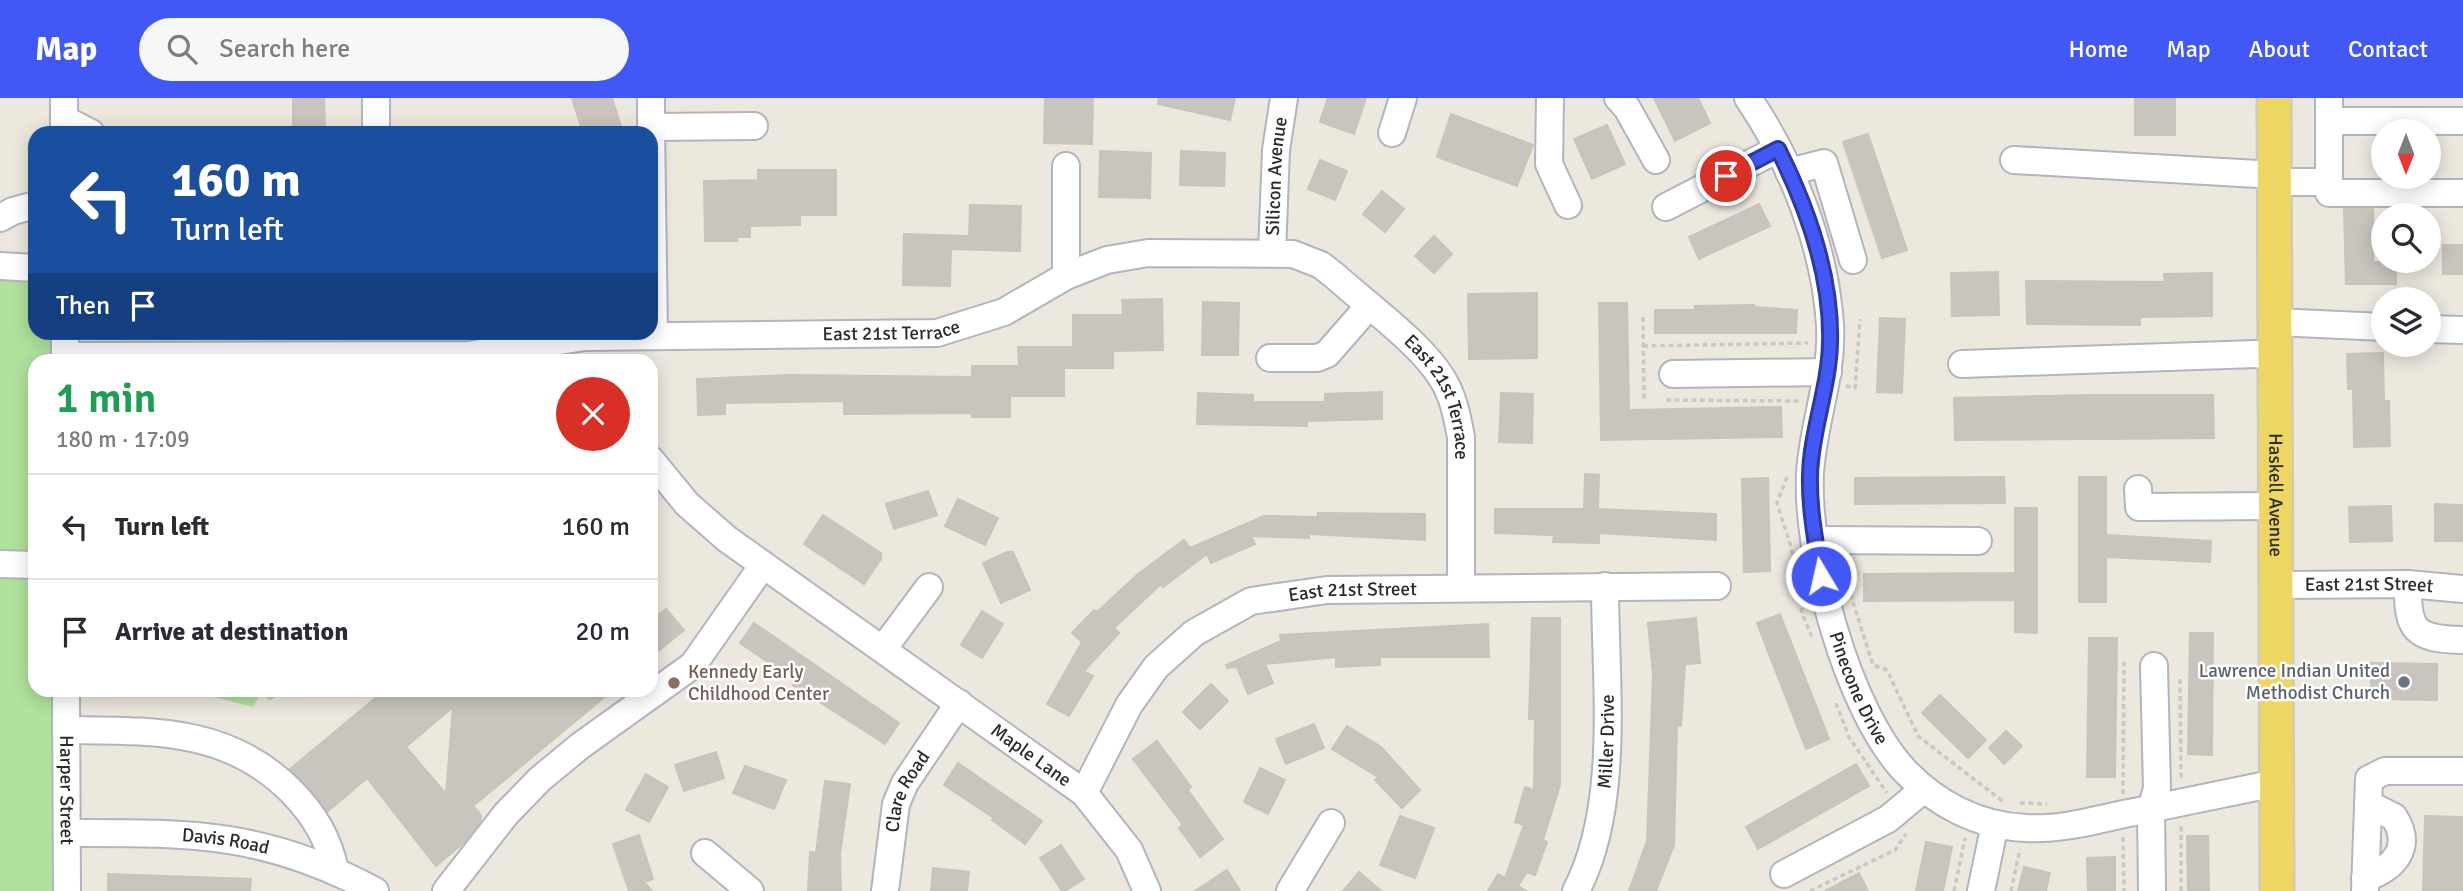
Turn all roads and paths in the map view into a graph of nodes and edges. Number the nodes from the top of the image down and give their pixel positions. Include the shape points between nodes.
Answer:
1 (376, 98) edge
2 (651, 98) edge
3 (1284, 98) edge
4 (1403, 98) edge
5 (1550, 98) edge
6 (1618, 98) edge
7 (1748, 98) edge
8 (2274, 98) edge
9 (2329, 109) edge
10 (64, 117) edge
11 (2463, 121) edge
12 (80, 126) edge
13 (376, 126) edge
14 (652, 126) edge
15 (754, 126) dead end
16 (658, 127) edge
17 (1392, 133) dead end
18 (1656, 160) dead end
19 (2014, 160) dead end
20 (1784, 161) junction
21 (1066, 166) dead end
22 (2275, 178) junction
23 (2329, 182) junction
24 (2463, 193) edge
25 (1568, 205) dead end
26 (28, 207) edge
27 (1665, 207) dead end
28 (0, 218) edge
29 (1272, 253) junction
30 (1853, 260) dead end
31 (0, 266) edge
32 (28, 268) edge
33 (1066, 276) junction
34 (1368, 306) junction
35 (1643, 317) dead end
36 (2274, 322) junction
37 (2371, 326) edge
38 (2441, 329) edge
39 (2463, 330) edge
40 (658, 336) edge
41 (566, 340) edge
42 (597, 340) edge
43 (645, 340) edge
44 (377, 344) edge
45 (1830, 344) junction
46 (1643, 346) junction
47 (628, 348) edge
48 (65, 350) edge
49 (460, 354) edge
50 (474, 354) edge
51 (2273, 357) junction
52 (1270, 358) dead end
53 (1962, 364) dead end
54 (1828, 372) junction
55 (1673, 374) dead end
56 (1644, 399) dead end
57 (658, 469) edge
58 (2138, 489) dead end
59 (2276, 506) junction
60 (1815, 540) junction
61 (1978, 541) dead end
62 (1843, 550) dead end
63 (0, 564) edge
64 (28, 565) edge
65 (763, 565) junction
66 (2408, 584) junction
67 (2276, 585) junction
68 (1605, 586) junction
69 (1717, 586) dead end
70 (929, 587) dead end
71 (1461, 588) junction
72 (2463, 589) edge
73 (2463, 640) edge
74 (883, 649) junction
75 (2124, 662) dead end
76 (2154, 666) dead end
77 (658, 690) edge
78 (66, 697) edge
79 (648, 697) edge
80 (960, 703) junction
81 (66, 730) junction
82 (2463, 771) edge
83 (2193, 778) dead end
84 (2276, 783) junction
85 (1924, 789) junction
86 (1084, 793) junction
87 (2154, 796) junction
88 (2119, 801) junction
89 (2055, 804) dead end
90 (2368, 804) junction
91 (2001, 814) junction
92 (2022, 816) junction
93 (1331, 823) dead end
94 (1967, 831) dead end
95 (67, 833) junction
96 (705, 853) dead end
97 (335, 870) junction
98 (1784, 874) dead end
99 (2365, 884) edge
100 (67, 891) edge
101 (375, 891) edge
102 (446, 891) edge
103 (750, 891) edge
104 (885, 891) edge
105 (1147, 891) edge
106 (1290, 891) edge
107 (1576, 891) edge
108 (1954, 891) edge
109 (1981, 891) edge
110 (2011, 891) edge
111 (2124, 891) edge
112 (2152, 891) edge
113 (2277, 891) edge

1 - 13 street
2 - 14 street
3 - 29 street, Silicon Avenue via 1276,150
4 - 17 street
5 - 25 street via 1549,164
6 - 18 street
7 - 20 street, Pinecone Drive
8 - 22 main road, Haskell Avenue
9 - 11 street
9 - 23 street
10 - 12 street
15 - 16 street
19 - 22 street
20 - 27 street
20 - 30 street via 1824,163
20 - 45 street, Pinecone Drive via 1821,268
21 - 33 street
22 - 23 street
22 - 36 main road, Haskell Avenue
23 - 24 street via 2329,193
26 - 28 street
29 - 33 street, East 21st Terrace via 1147,253 1107,260
29 - 34 street, East 21st Terrace via 1304,257 1321,265
31 - 32 street
33 - 40 street, East 21st Terrace via 1004,312 937,333
34 - 52 street via 1327,354
34 - 71 street, East 21st Terrace via 1430,361 1451,397 1461,437
35 - 46 path
36 - 37 street
36 - 51 main road, Haskell Avenue
38 - 39 street
41 - 50 street, East 21st Terrace
42 - 47 street, East 21st Terrace
43 - 47 street, East 21st Terrace
44 - 48 street, East 21st Terrace
44 - 49 street, East 21st Terrace
45 - 46 path
45 - 54 street, Pinecone Drive
46 - 56 path
51 - 53 street
51 - 59 main road, Haskell Avenue
54 - 55 street
54 - 60 street, Pinecone Drive via 1810,475
57 - 65 street, Maple Lane via 687,504
58 - 59 street via 2139,508
59 - 67 main road, Haskell Avenue
60 - 61 street
60 - 85 street, Pinecone Drive via 1844,658 1885,744
62 - 91 path via 1844,574 1873,665 1887,670 1918,736
63 - 64 street
65 - 74 street, Maple Lane
65 - 77 street via 693,665
66 - 67 street, East 21st Street
66 - 72 street, East 21st Street
66 - 73 street via 2407,612 2419,631
67 - 84 main road, Haskell Avenue
68 - 69 street, East 21st Street
68 - 71 street, East 21st Street
68 - 107 street, Miller Drive via 1604,798 1597,840
70 - 74 street
71 - 86 street, East 21st Street via 1296,592 1230,610 1175,649 1142,685
74 - 80 street, Maple Lane
75 - 88 path
76 - 87 street
78 - 81 street, Harper Street
79 - 102 street via 540,779 506,814
80 - 86 street, Maple Lane
80 - 104 street, Clare Road via 905,783 896,804
81 - 95 street, Harper Street
81 - 97 street via 178,734 222,744 253,760 279,779 321,828
82 - 90 street via 2378,772 2370,779
83 - 87 path
84 - 87 street, Pinecone Drive
84 - 113 main road, Haskell Avenue
85 - 91 street, Pinecone Drive via 1969,817
85 - 98 street via 1888,819
86 - 105 street, Maple Lane via 1129,850
87 - 88 street, Pinecone Drive
87 - 88 path
87 - 112 street
88 - 92 street, Pinecone Drive via 2063,827
88 - 111 path
89 - 92 path
90 - 99 street
90 - 99 street via 2394,817 2402,838 2398,859
91 - 92 street, Pinecone Drive
91 - 109 street
92 - 110 path
93 - 106 street
94 - 108 path
95 - 97 street, Davis Road via 223,837 300,855
95 - 100 street, Harper Street
96 - 103 street
97 - 101 street, Davis Road

